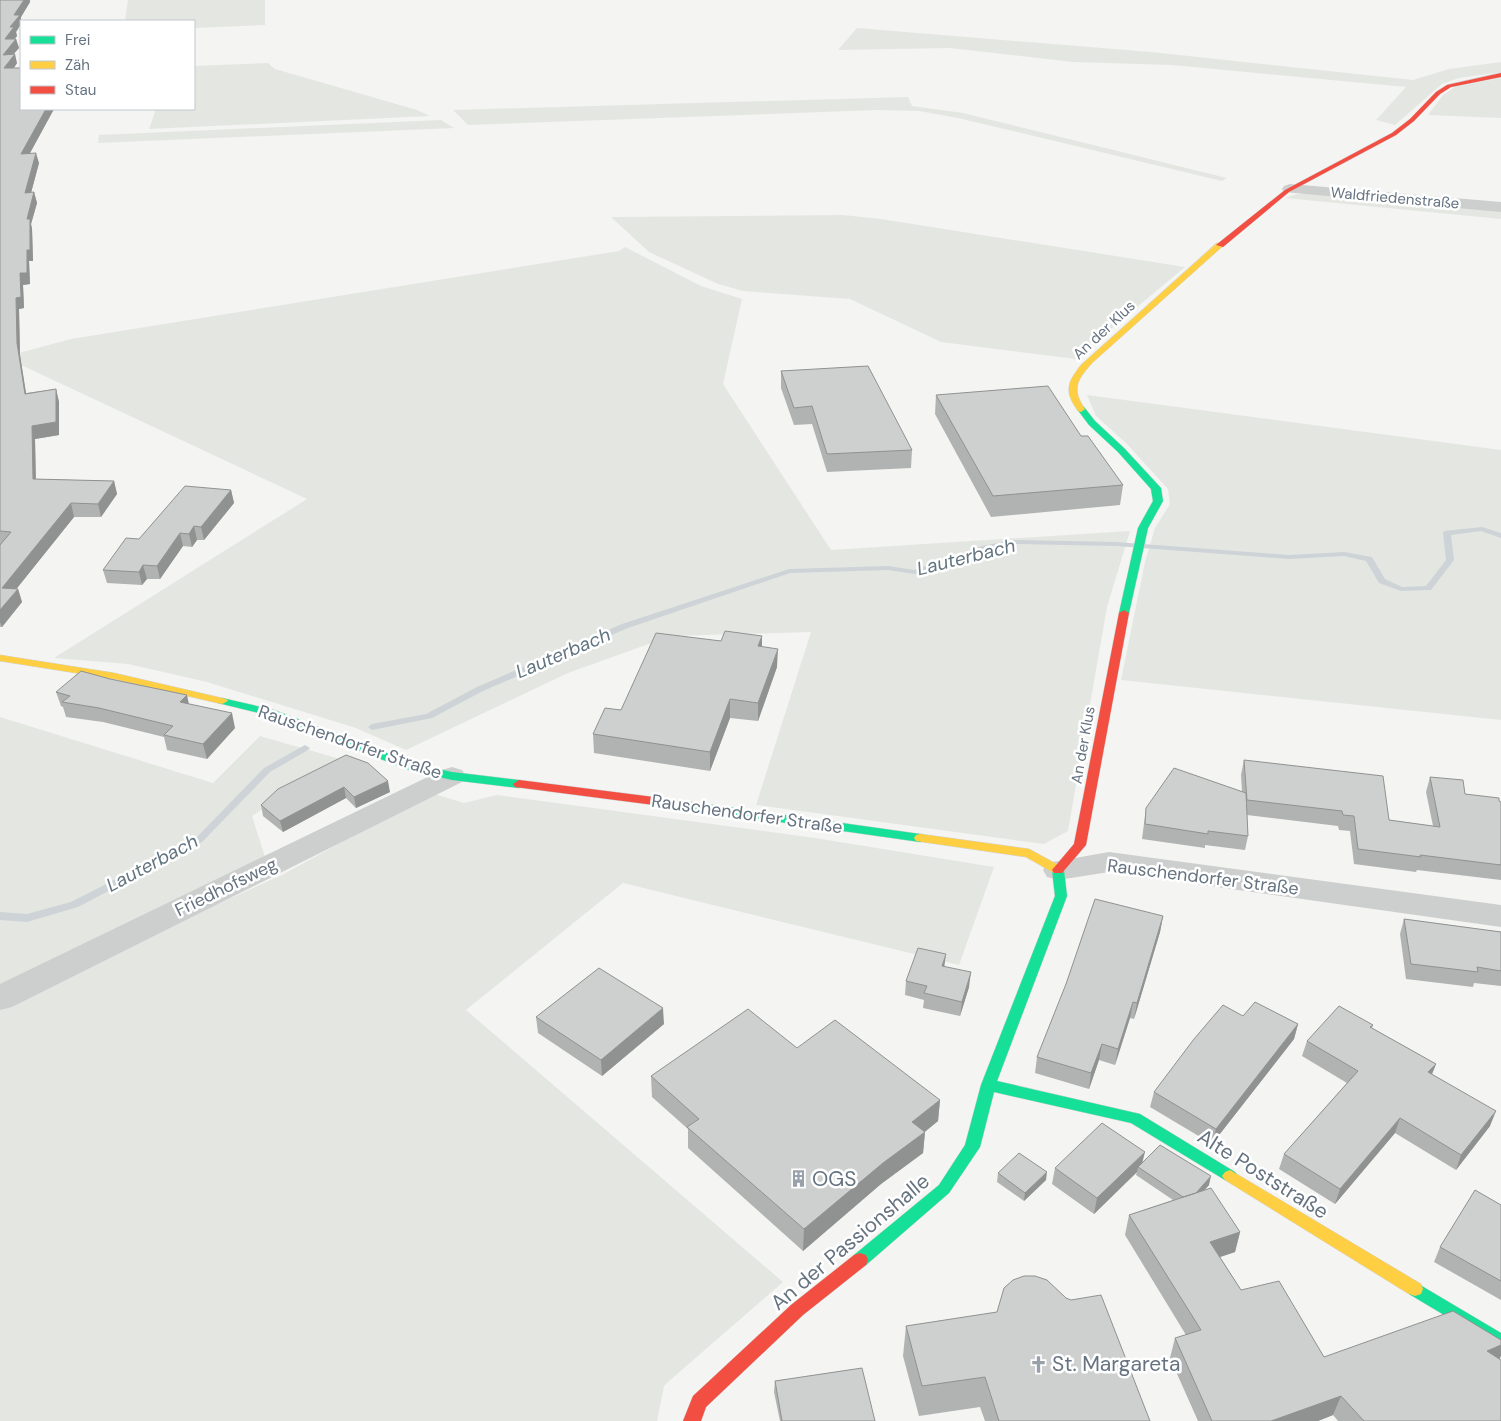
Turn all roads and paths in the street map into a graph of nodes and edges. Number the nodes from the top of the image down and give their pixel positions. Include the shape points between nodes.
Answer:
1 (1501, 75) edge
2 (1290, 189) junction
3 (1501, 207) edge
4 (0, 658) edge
5 (452, 776) junction
6 (1058, 870) junction
7 (1501, 916) edge
8 (0, 998) edge
9 (988, 1085) junction
10 (1501, 1342) edge
11 (692, 1421) edge

1 - 2 street, An der Klus via 1449,86 1394,134
2 - 3 street, Waldfriedenstraße
2 - 6 street, An der Klus via 1224,242 1090,361 1073,381 1077,404 1156,488 1158,501 1144,528 1134,562 1080,845
4 - 5 street, Rauschendorfer Straße via 114,676 270,712 413,767
5 - 6 street, Rauschendorfer Straße via 1029,853
5 - 8 street, Friedhofsweg
6 - 7 street, Rauschendorfer Straße via 1109,862
6 - 9 street, An der Passionshalle via 1061,896
9 - 10 street, Alte Poststraße via 1135,1118
9 - 11 street, An der Passionshalle via 972,1147 944,1189 797,1310 699,1402

